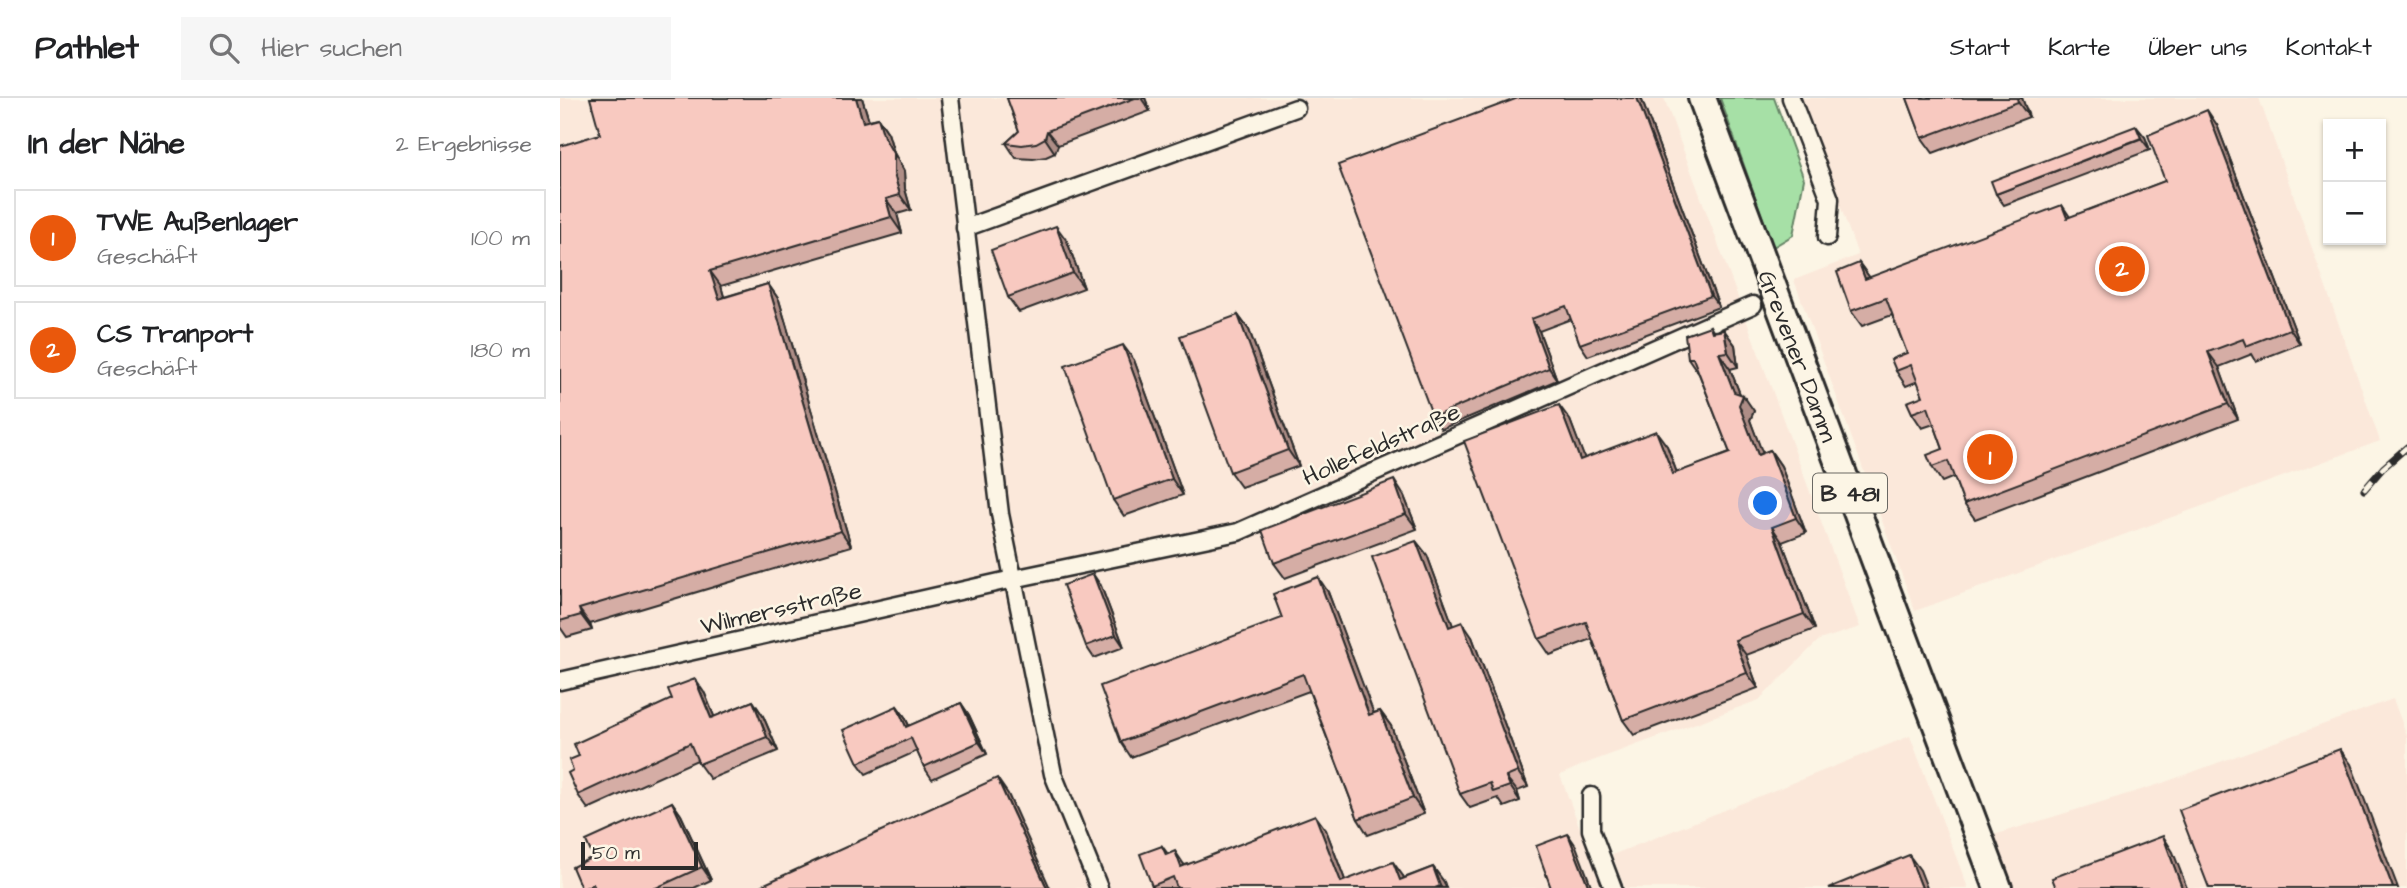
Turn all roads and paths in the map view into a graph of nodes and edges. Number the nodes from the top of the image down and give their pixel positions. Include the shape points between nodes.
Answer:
1 (950, 98) edge
2 (1702, 98) edge
3 (1791, 98) edge
4 (1296, 108) dead end
5 (965, 228) junction
6 (1827, 237) dead end
7 (1753, 305) dead end
8 (1013, 579) junction
9 (560, 681) edge
10 (1591, 796) dead end
11 (1099, 888) edge
12 (1612, 888) edge
13 (1998, 888) edge

1 - 5 street
2 - 13 main road, Grevener Damm / B 481
3 - 6 street via 1830,199
4 - 5 street
5 - 8 street via 1000,514
7 - 8 street, Hollefeldstraße via 1238,532
8 - 9 street, Wilmersstraße
8 - 11 street via 1053,775
10 - 12 street via 1591,830

